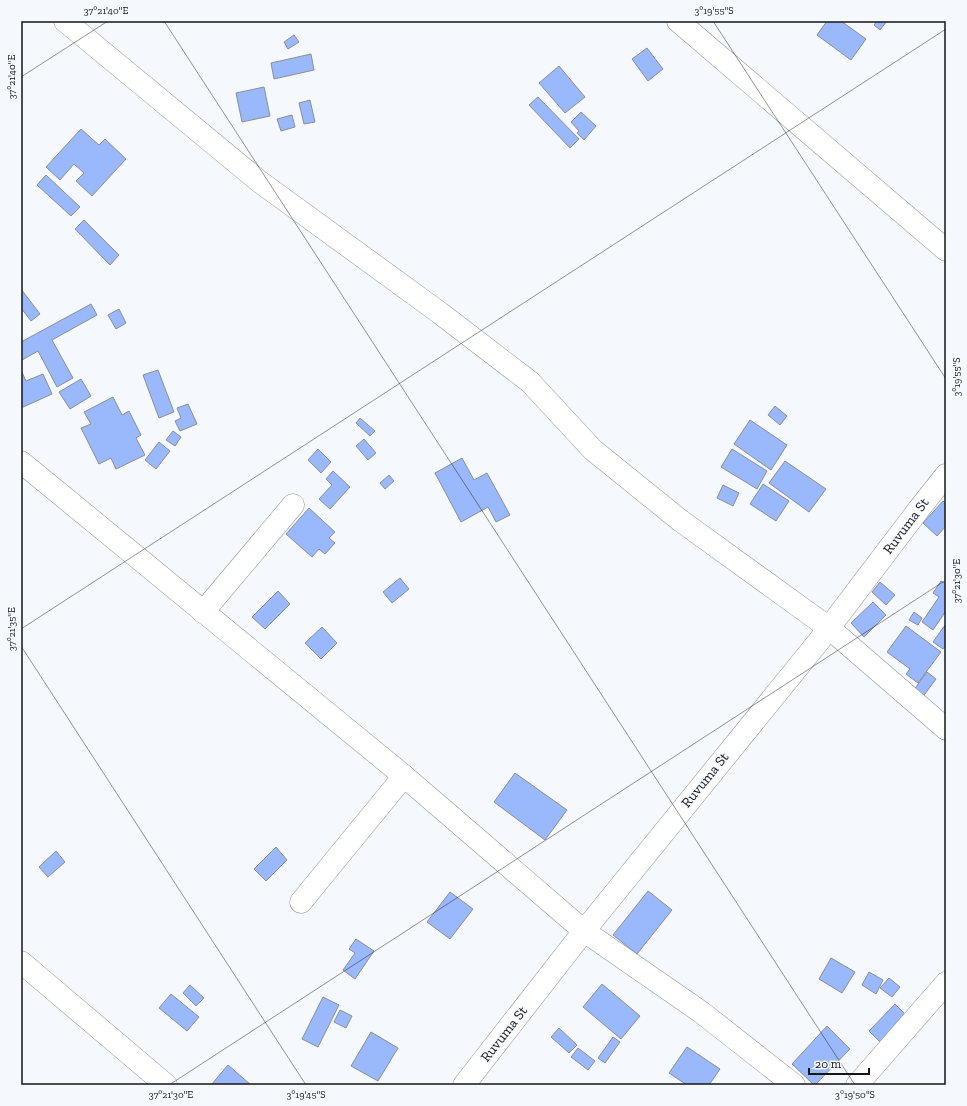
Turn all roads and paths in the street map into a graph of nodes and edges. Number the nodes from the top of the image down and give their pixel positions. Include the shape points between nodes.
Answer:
1 (65, 21) edge
2 (678, 21) edge
3 (946, 250) edge
4 (21, 462) edge
5 (946, 475) edge
6 (293, 505) dead end
7 (203, 612) junction
8 (829, 628) junction
9 (946, 729) edge
10 (404, 776) junction
11 (301, 902) dead end
12 (584, 931) junction
13 (21, 962) edge
14 (946, 983) edge
15 (166, 1085) edge
16 (464, 1085) edge
17 (794, 1085) edge
18 (857, 1085) edge

1 - 8 street via 260,182 530,382 593,450 681,521
2 - 3 street
4 - 7 street
5 - 8 street, Ruvuma St
6 - 7 street
7 - 10 street
8 - 9 street
8 - 12 street, Ruvuma St
10 - 11 street
10 - 12 street
12 - 16 street, Ruvuma St
12 - 17 street via 701,1012
13 - 15 street
14 - 18 street

